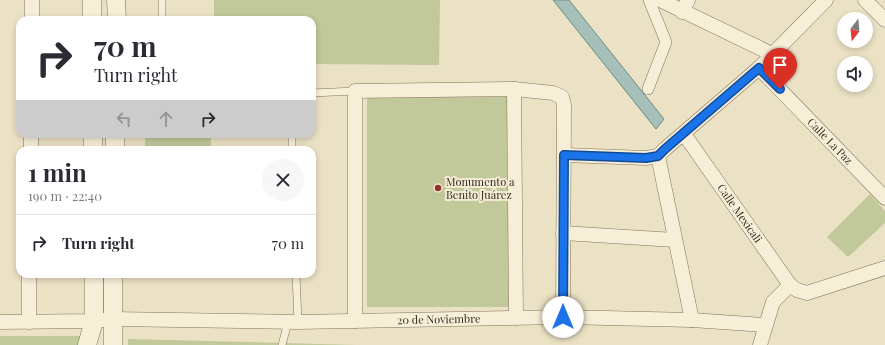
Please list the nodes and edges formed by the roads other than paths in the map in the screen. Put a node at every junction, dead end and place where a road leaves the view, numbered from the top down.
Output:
1 (32, 0) edge
2 (92, 0) edge
3 (116, 0) edge
4 (162, 0) edge
5 (649, 0) edge
6 (660, 0) edge
7 (826, 0) edge
8 (865, 0) edge
9 (685, 6) edge
10 (32, 16) edge
11 (92, 16) edge
12 (117, 16) edge
13 (162, 16) edge
14 (885, 20) edge
15 (772, 54) junction
16 (759, 68) junction
17 (514, 89) junction
18 (648, 89) dead end
19 (355, 91) junction
20 (316, 92) edge
21 (670, 145) junction
22 (564, 155) junction
23 (885, 198) edge
24 (563, 233) junction
25 (675, 240) junction
26 (885, 268) edge
27 (29, 278) edge
28 (94, 278) edge
29 (113, 278) edge
30 (296, 278) edge
31 (791, 288) junction
32 (563, 317) junction
33 (516, 318) junction
34 (113, 319) junction
35 (692, 320) junction
36 (355, 321) junction
37 (0, 322) edge
38 (29, 322) junction
39 (94, 322) junction
40 (293, 322) junction
41 (765, 325) junction
42 (88, 345) edge
43 (101, 345) edge
44 (113, 345) edge
45 (282, 345) edge
46 (760, 345) edge

1 - 10 street
2 - 11 street
3 - 12 street
4 - 13 lane
5 - 18 street
6 - 9 street
7 - 15 street
8 - 14 street
9 - 15 street
15 - 16 street
16 - 21 street
16 - 23 street, Calle La Paz
17 - 19 street
17 - 22 street
17 - 33 street
19 - 20 lane
19 - 36 street
21 - 22 street
21 - 25 street
21 - 31 street, Calle Mexicali
22 - 24 street
24 - 25 street
24 - 32 street
25 - 35 street
26 - 31 street
27 - 38 street
28 - 39 street
29 - 34 street
30 - 40 lane
31 - 41 street
32 - 33 street, 20 de Noviembre
32 - 35 street, 20 de Noviembre
33 - 36 street, 20 de Noviembre
34 - 39 street, 20 de Noviembre
34 - 40 street, 20 de Noviembre
34 - 44 street
35 - 41 street, 20 de Noviembre
36 - 40 street, 20 de Noviembre
37 - 38 street, 20 de Noviembre
38 - 39 street, 20 de Noviembre
39 - 42 street
39 - 43 street
40 - 45 lane
41 - 46 street

